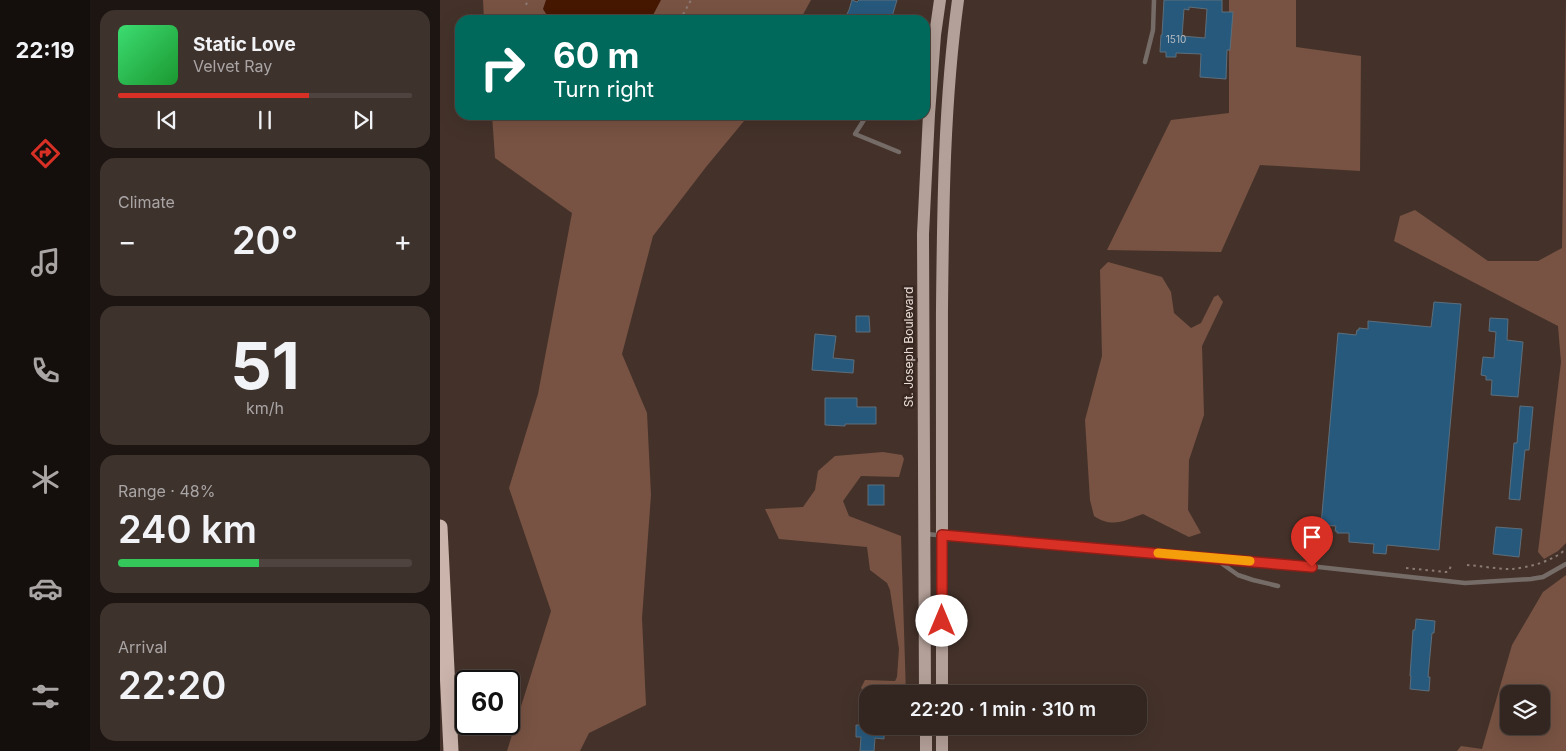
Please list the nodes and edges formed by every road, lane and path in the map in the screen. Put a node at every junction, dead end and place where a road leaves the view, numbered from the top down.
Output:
1 (528, 0) edge
2 (691, 0) edge
3 (940, 0) edge
4 (958, 0) edge
5 (1154, 0) edge
6 (526, 5) dead end
7 (683, 15) edge
8 (930, 35) edge
9 (1145, 62) dead end
10 (948, 113) junction
11 (930, 114) edge
12 (864, 120) edge
13 (924, 120) edge
14 (899, 152) dead end
15 (942, 370) junction
16 (923, 372) junction
17 (440, 527) edge
18 (924, 534) junction
19 (942, 535) junction
20 (1566, 550) edge
21 (1214, 558) junction
22 (1452, 563) dead end
23 (1566, 564) edge
24 (1467, 565) dead end
25 (1400, 568) dead end
26 (1278, 586) dead end
27 (925, 685) edge
28 (942, 685) edge
29 (926, 735) edge
30 (942, 735) edge
31 (451, 751) edge
32 (926, 751) edge
33 (942, 751) edge

1 - 6 path
2 - 7 path
3 - 8 main road, St. Joseph Boulevard
4 - 10 main road
5 - 9 lane
10 - 11 main road
10 - 15 main road
12 - 14 lane
13 - 16 main road, St. Joseph Boulevard
15 - 16 main road
15 - 19 main road
16 - 18 main road, St. Joseph Boulevard
17 - 31 highway
18 - 19 lane
18 - 27 main road, St. Joseph Boulevard
19 - 21 lane
19 - 28 main road
20 - 24 path
21 - 23 lane
21 - 26 lane
22 - 25 path
29 - 32 main road
30 - 33 main road

